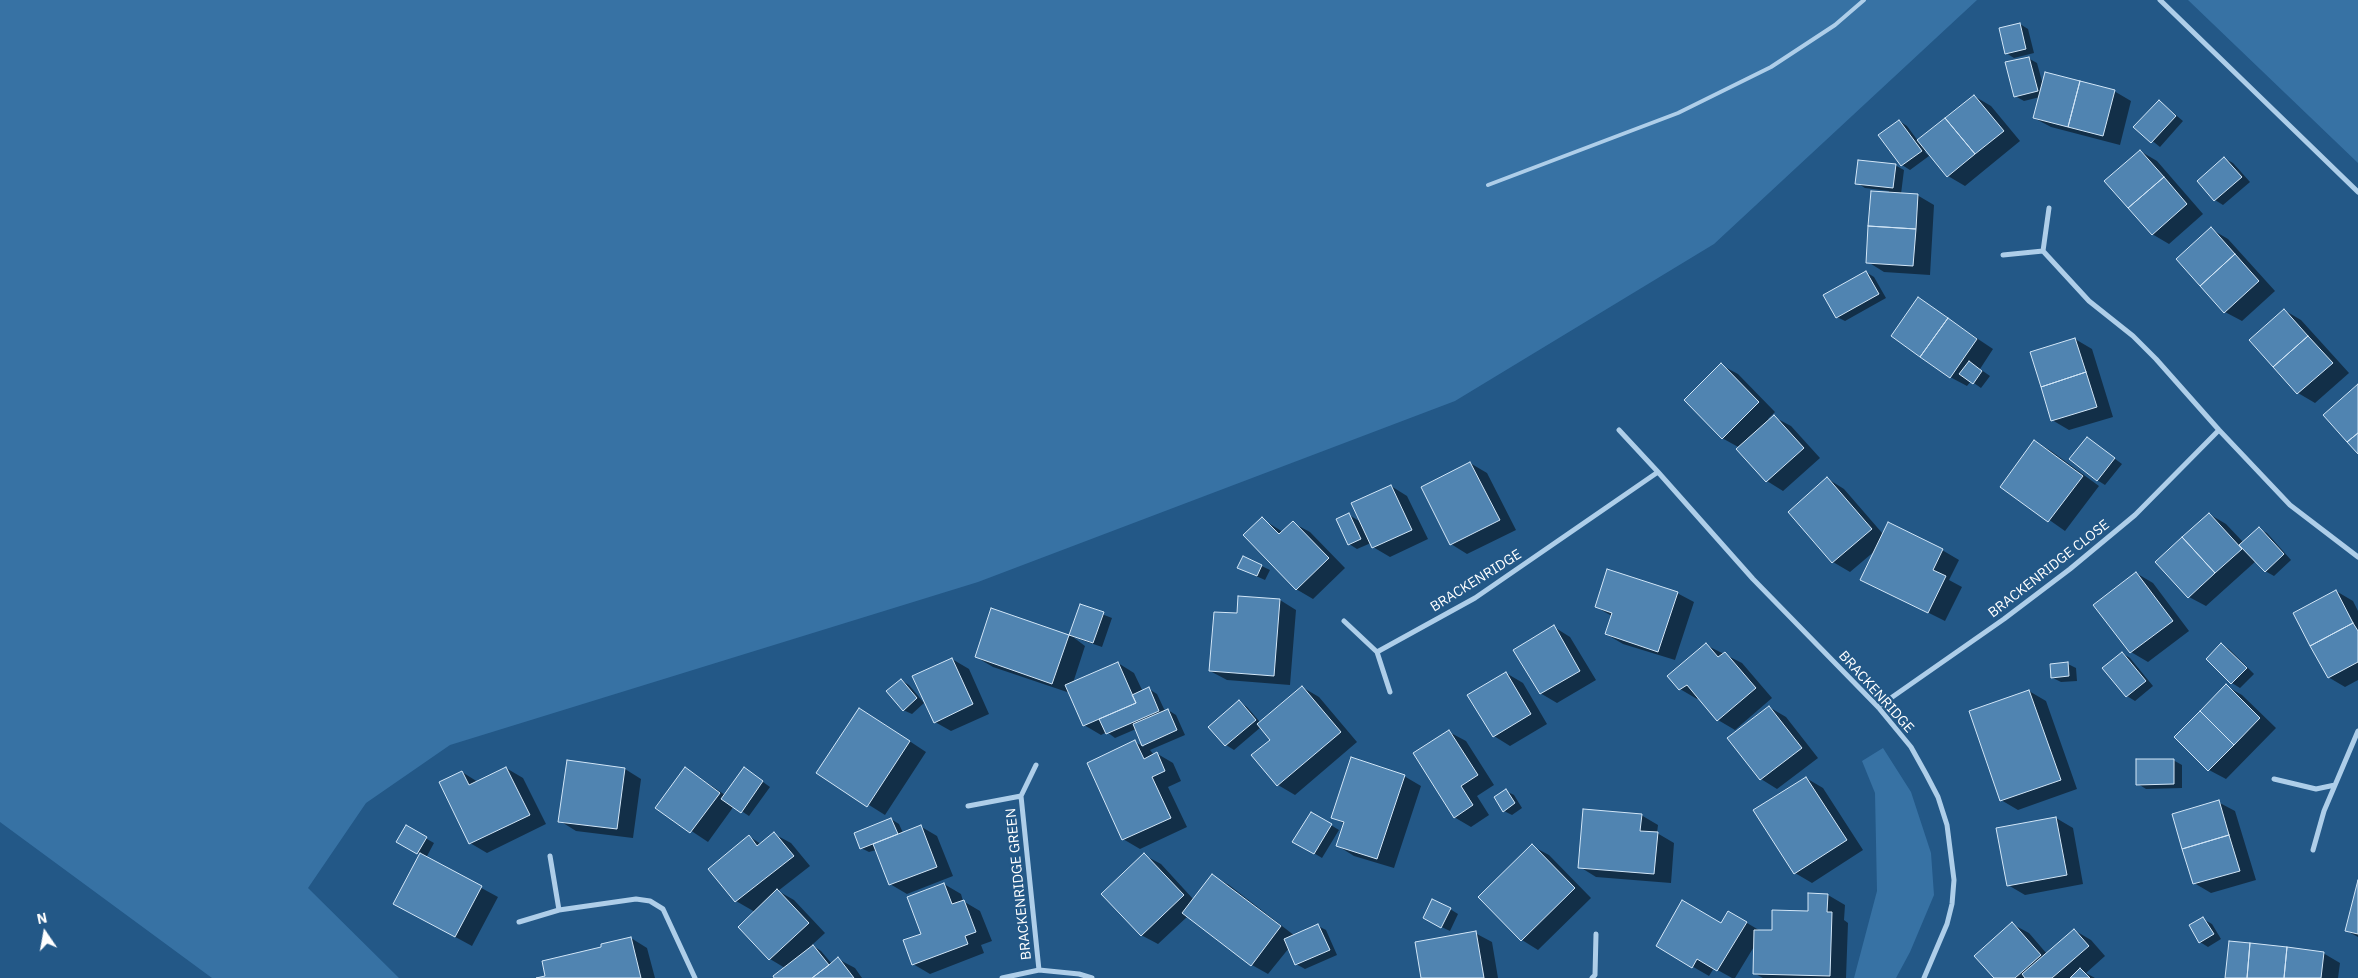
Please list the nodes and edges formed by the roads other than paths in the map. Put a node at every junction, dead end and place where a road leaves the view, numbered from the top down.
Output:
1 (1864, 0) edge
2 (2160, 0) edge
3 (1488, 185) dead end
4 (2358, 192) edge
5 (2049, 208) dead end
6 (2043, 251) junction
7 (2003, 255) dead end
8 (1619, 430) dead end
9 (2219, 430) junction
10 (1658, 472) junction
11 (2358, 557) edge
12 (1344, 621) dead end
13 (1377, 652) junction
14 (1390, 692) dead end
15 (1878, 707) junction
16 (2358, 731) edge
17 (1036, 765) dead end
18 (2274, 779) dead end
19 (2335, 785) junction
20 (1021, 796) junction
21 (968, 806) dead end
22 (2312, 850) dead end
23 (550, 856) dead end
24 (559, 910) junction
25 (519, 922) dead end
26 (1596, 934) dead end
27 (1039, 970) junction
28 (1594, 976) edge
29 (695, 978) edge
30 (1002, 978) edge
31 (1092, 978) edge
32 (1602, 978) edge
33 (1924, 978) edge

1 - 3 lane
2 - 4 street
5 - 6 street
6 - 7 street
6 - 9 street
8 - 10 street, BRACKENRIDGE
9 - 11 street
9 - 15 street, BRACKENRIDGE CLOSE
10 - 13 street, BRACKENRIDGE
10 - 15 street, BRACKENRIDGE
12 - 13 street
13 - 14 street
15 - 33 street, BRACKENRIDGE
16 - 19 street
17 - 20 street, BRACKENRIDGE GREEN
18 - 19 street
19 - 22 street
20 - 21 street, BRACKENRIDGE GREEN
20 - 27 street, BRACKENRIDGE GREEN
23 - 24 street
24 - 25 street
24 - 29 street
26 - 28 street
27 - 30 street, BRACKENRIDGE GREEN
27 - 31 street, BRACKENRIDGE GREEN
28 - 32 street

